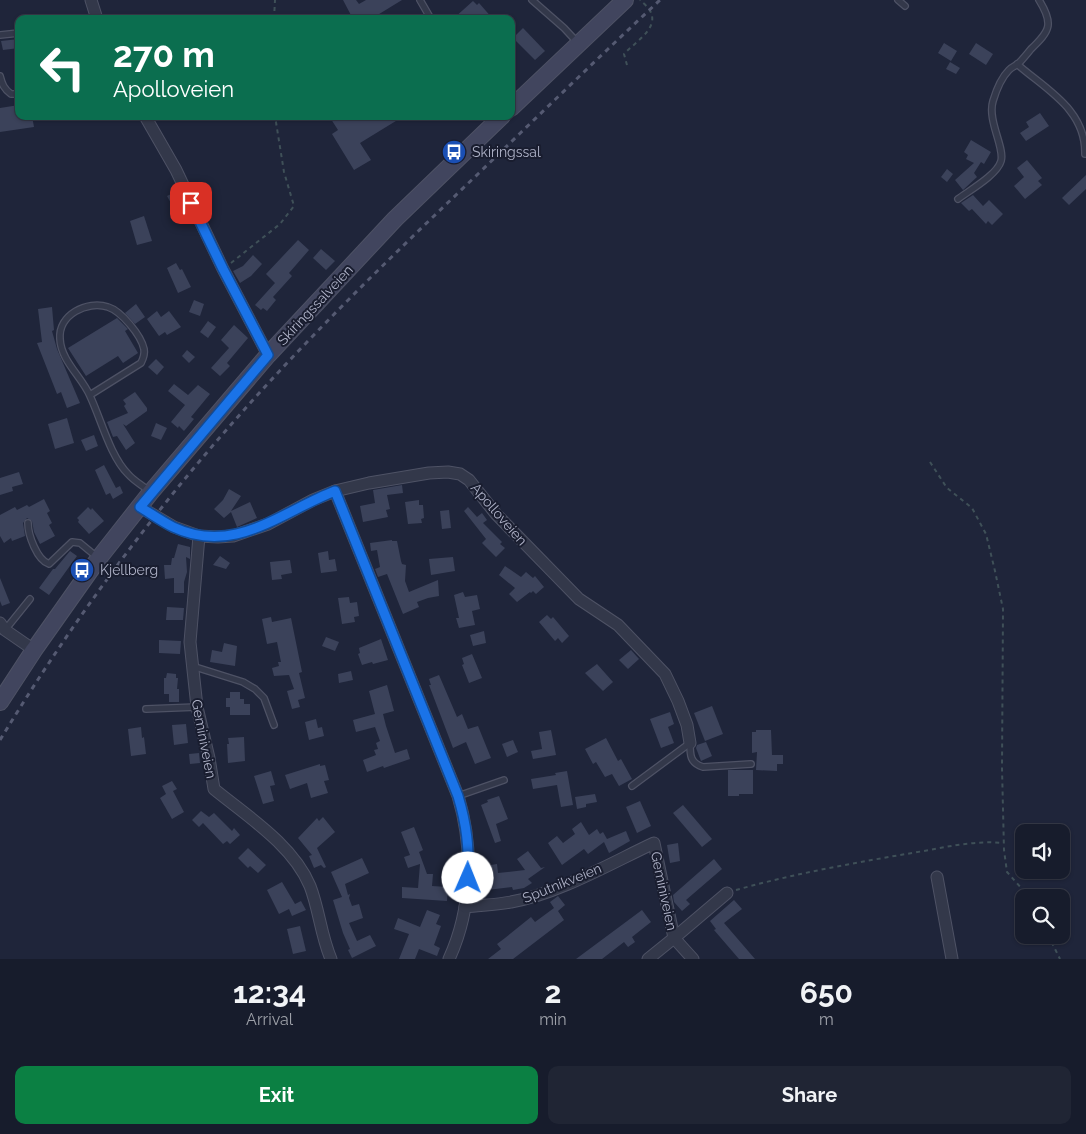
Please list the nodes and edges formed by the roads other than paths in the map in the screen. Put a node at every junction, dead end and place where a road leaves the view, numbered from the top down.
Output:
1 (91, 0) edge
2 (420, 0) edge
3 (532, 0) edge
4 (898, 0) edge
5 (1039, 0) edge
6 (619, 2) edge
7 (905, 6) dead end
8 (95, 15) edge
9 (429, 15) edge
10 (15, 33) edge
11 (0, 34) edge
12 (578, 44) junction
13 (1017, 64) junction
14 (0, 76) edge
15 (15, 94) edge
16 (515, 104) edge
17 (147, 120) edge
18 (495, 120) edge
19 (1085, 154) edge
20 (958, 199) dead end
21 (268, 355) junction
22 (90, 394) junction
23 (335, 491) junction
24 (151, 492) junction
25 (140, 507) junction
26 (28, 523) dead end
27 (200, 536) junction
28 (99, 558) junction
29 (30, 599) dead end
30 (2, 627) edge
31 (34, 650) junction
32 (192, 666) junction
33 (0, 702) edge
34 (197, 707) junction
35 (146, 709) dead end
36 (274, 725) dead end
37 (690, 743) junction
38 (751, 764) dead end
39 (504, 780) dead end
40 (632, 786) dead end
41 (458, 796) junction
42 (654, 843) joint
43 (937, 877) dead end
44 (727, 893) road end
45 (465, 907) junction
46 (674, 938) junction
47 (331, 959) edge
48 (449, 959) edge
49 (648, 959) edge
50 (693, 959) edge
51 (952, 959) edge

1 - 8 street
2 - 9 lane
3 - 12 lane
4 - 7 lane
5 - 13 lane
6 - 12 main road
10 - 11 lane
12 - 16 main road
13 - 19 lane
13 - 20 lane
14 - 15 lane
17 - 21 street
18 - 21 main road, Skiringssalveien
21 - 24 main road, Skiringssalveien
22 - 22 lane
22 - 24 lane
23 - 27 street, Apolloveien
23 - 37 street, Apolloveien
23 - 41 street
24 - 25 main road, Skiringssalveien
25 - 27 street, Apolloveien
25 - 28 main road, Skiringssalveien
26 - 28 lane
27 - 32 street, Geminiveien
28 - 31 main road, Skiringssalveien
29 - 30 lane
30 - 31 street
31 - 33 main road, Skiringssalveien
32 - 34 street, Geminiveien
32 - 36 lane
34 - 35 lane
34 - 47 street, Geminiveien
37 - 38 lane
37 - 40 lane
39 - 41 lane
41 - 45 street
42 - 45 street, Sputnikveien
42 - 46 street, Geminiveien
43 - 51 street
44 - 46 street, Geminiveien
45 - 48 street
46 - 49 street, Geminiveien
46 - 50 street, Geminiveien

